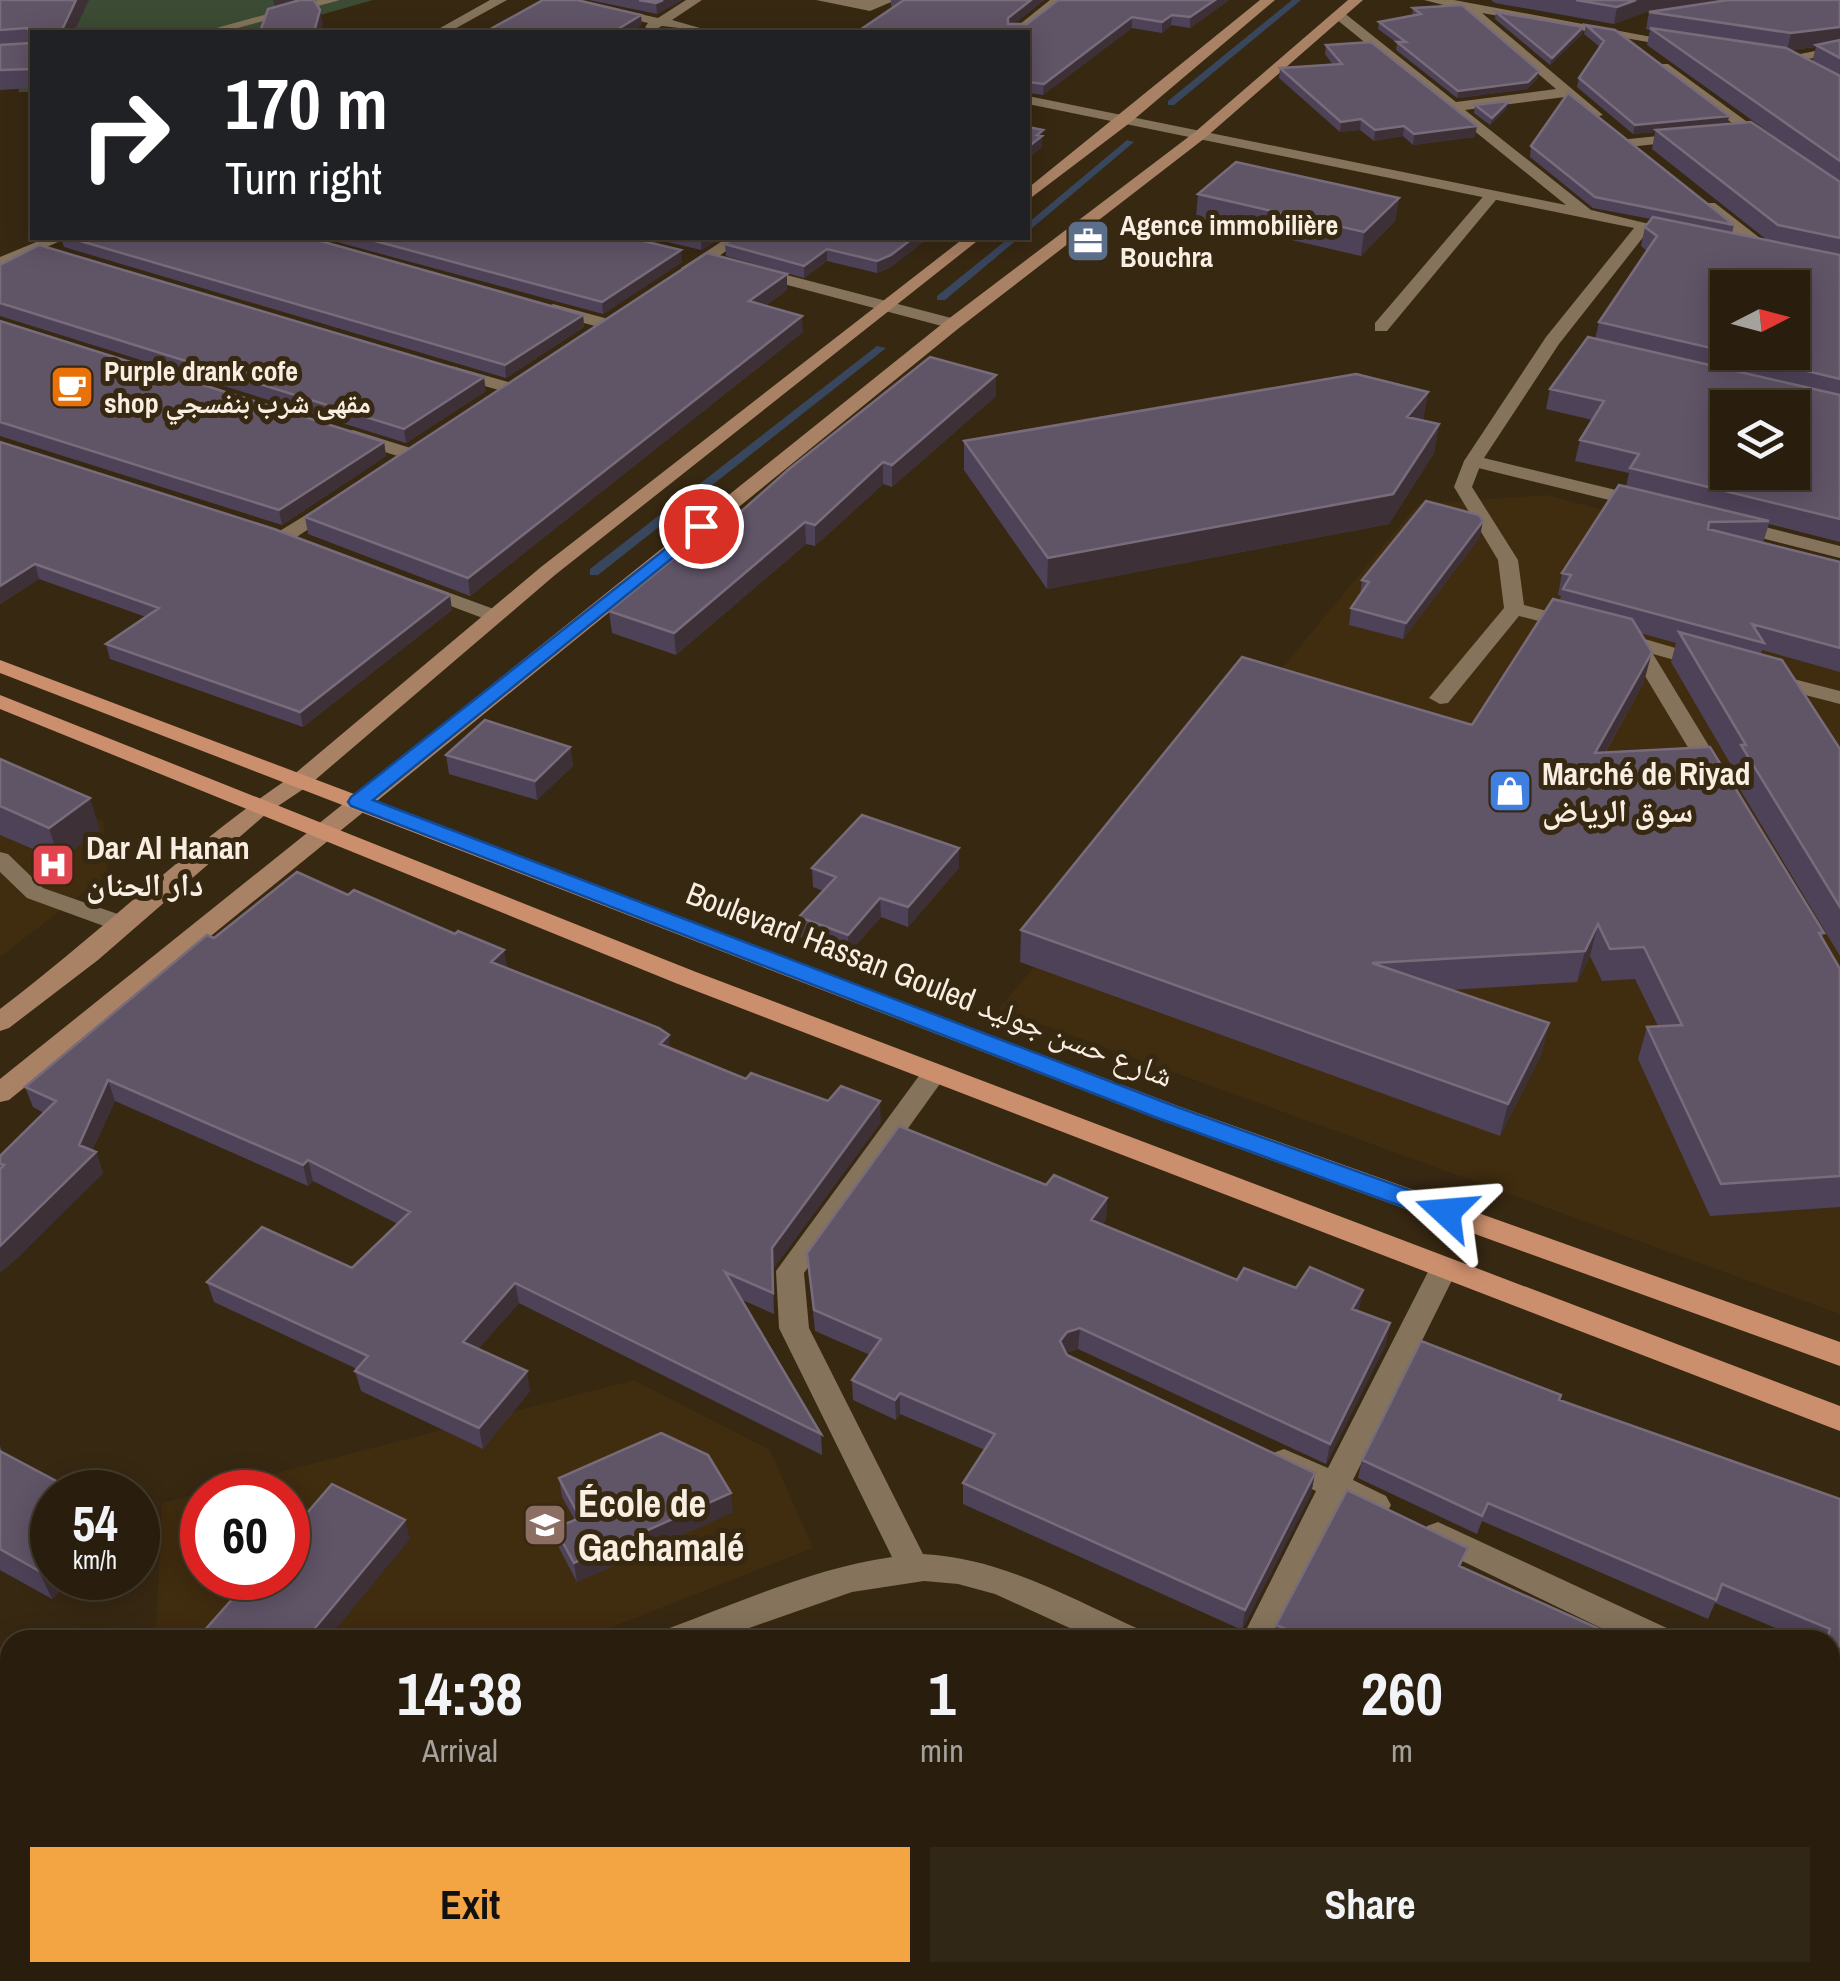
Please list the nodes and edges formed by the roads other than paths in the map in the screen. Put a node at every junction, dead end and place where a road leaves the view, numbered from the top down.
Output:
1 (333, 0) edge
2 (500, 0) edge
3 (557, 0) edge
4 (695, 0) edge
5 (823, 0) edge
6 (889, 0) edge
7 (1058, 0) edge
8 (1268, 0) edge
9 (1356, 0) edge
10 (1431, 0) edge
11 (1463, 3) edge
12 (1338, 15) junction
13 (1646, 20) dead end
14 (660, 22) junction
15 (217, 30) edge
16 (444, 30) edge
17 (646, 30) edge
18 (698, 30) edge
19 (1019, 30) edge
20 (1614, 32) junction
21 (1695, 46) edge
22 (1840, 50) edge
23 (1814, 73) edge
24 (1567, 92) junction
25 (1030, 100) edge
26 (1452, 106) junction
27 (1126, 119) junction
28 (1752, 131) junction
29 (1617, 133) junction
30 (1734, 133) edge
31 (1200, 135) junction
32 (1699, 136) edge
33 (1781, 152) edge
34 (1644, 156) edge
35 (1691, 192) edge
36 (1030, 193) edge
37 (1492, 195) junction
38 (1587, 214) junction
39 (1644, 226) junction
40 (1697, 237) edge
41 (733, 240) edge
42 (970, 240) edge
43 (1733, 244) edge
44 (59, 246) edge
45 (1768, 252) junction
46 (1786, 256) edge
47 (0, 263) edge
48 (742, 268) edge
49 (672, 281) edge
50 (532, 304) edge
51 (887, 306) junction
52 (606, 324) edge
53 (953, 324) junction
54 (1381, 327) dead end
55 (434, 366) edge
56 (493, 399) edge
57 (336, 430) edge
58 (427, 443) edge
59 (1473, 460) junction
60 (348, 495) edge
61 (1669, 509) edge
62 (1707, 518) edge
63 (284, 536) edge
64 (1840, 552) edge
65 (405, 583) edge
66 (1514, 608) junction
67 (494, 616) junction
68 (1636, 644) junction
69 (0, 666) edge
70 (1782, 683) junction
71 (1440, 698) dead end
72 (1840, 698) edge
73 (0, 702) edge
74 (1802, 713) edge
75 (300, 781) junction
76 (1728, 796) edge
77 (358, 802) junction
78 (258, 809) junction
79 (318, 835) junction
80 (0, 859) edge
81 (646, 913) junction
82 (124, 926) junction
83 (610, 947) junction
84 (0, 1022) edge
85 (933, 1074) junction
86 (0, 1093) edge
87 (1444, 1268) junction
88 (1840, 1354) edge
89 (1840, 1420) edge
90 (1250, 1446) edge
91 (1336, 1487) junction
92 (913, 1566) junction
93 (704, 1630) edge
94 (1106, 1630) edge
95 (1262, 1630) edge
96 (1638, 1630) edge

1 - 15 street
2 - 16 street
3 - 14 street
4 - 14 street
5 - 6 street
7 - 19 street
8 - 27 main road
9 - 12 main road
10 - 11 street
11 - 20 street
11 - 24 street
12 - 26 street
12 - 31 main road
13 - 20 street
14 - 17 street
14 - 18 street
20 - 21 street
20 - 28 street
22 - 23 street
24 - 26 street
24 - 29 street
25 - 27 street
26 - 38 street
27 - 31 street
27 - 36 main road
28 - 30 street
28 - 33 street
29 - 32 street
29 - 34 street
31 - 37 street
31 - 53 main road
35 - 45 street
37 - 38 street
37 - 54 street
38 - 39 street
39 - 40 street
39 - 59 street
41 - 49 street
42 - 51 main road
43 - 45 street
44 - 47 street
45 - 46 street
48 - 51 street
50 - 52 street
51 - 53 street
51 - 67 main road
53 - 77 main road
55 - 56 street
57 - 58 street
59 - 61 street
59 - 66 street
60 - 63 street
62 - 64 street
65 - 67 street
66 - 68 street
66 - 71 street
67 - 75 main road
68 - 70 street
68 - 76 street
69 - 75 main road, Boulevard Hassan Gouled شارع حسن جوليد
70 - 72 street
70 - 74 street
73 - 78 main road
75 - 77 main road, Boulevard Hassan Gouled شارع حسن جوليد
75 - 78 main road
77 - 79 main road
77 - 81 main road, Boulevard Hassan Gouled شارع حسن جوليد
78 - 79 main road
78 - 82 main road
79 - 83 main road
79 - 86 main road
80 - 82 street
81 - 83 main road
81 - 88 main road, Boulevard Hassan Gouled شارع حسن جوليد
82 - 84 main road
83 - 85 main road
85 - 87 main road
85 - 92 street
87 - 89 main road
87 - 91 street
90 - 91 street
91 - 95 street
91 - 96 street
92 - 93 street
92 - 94 street

